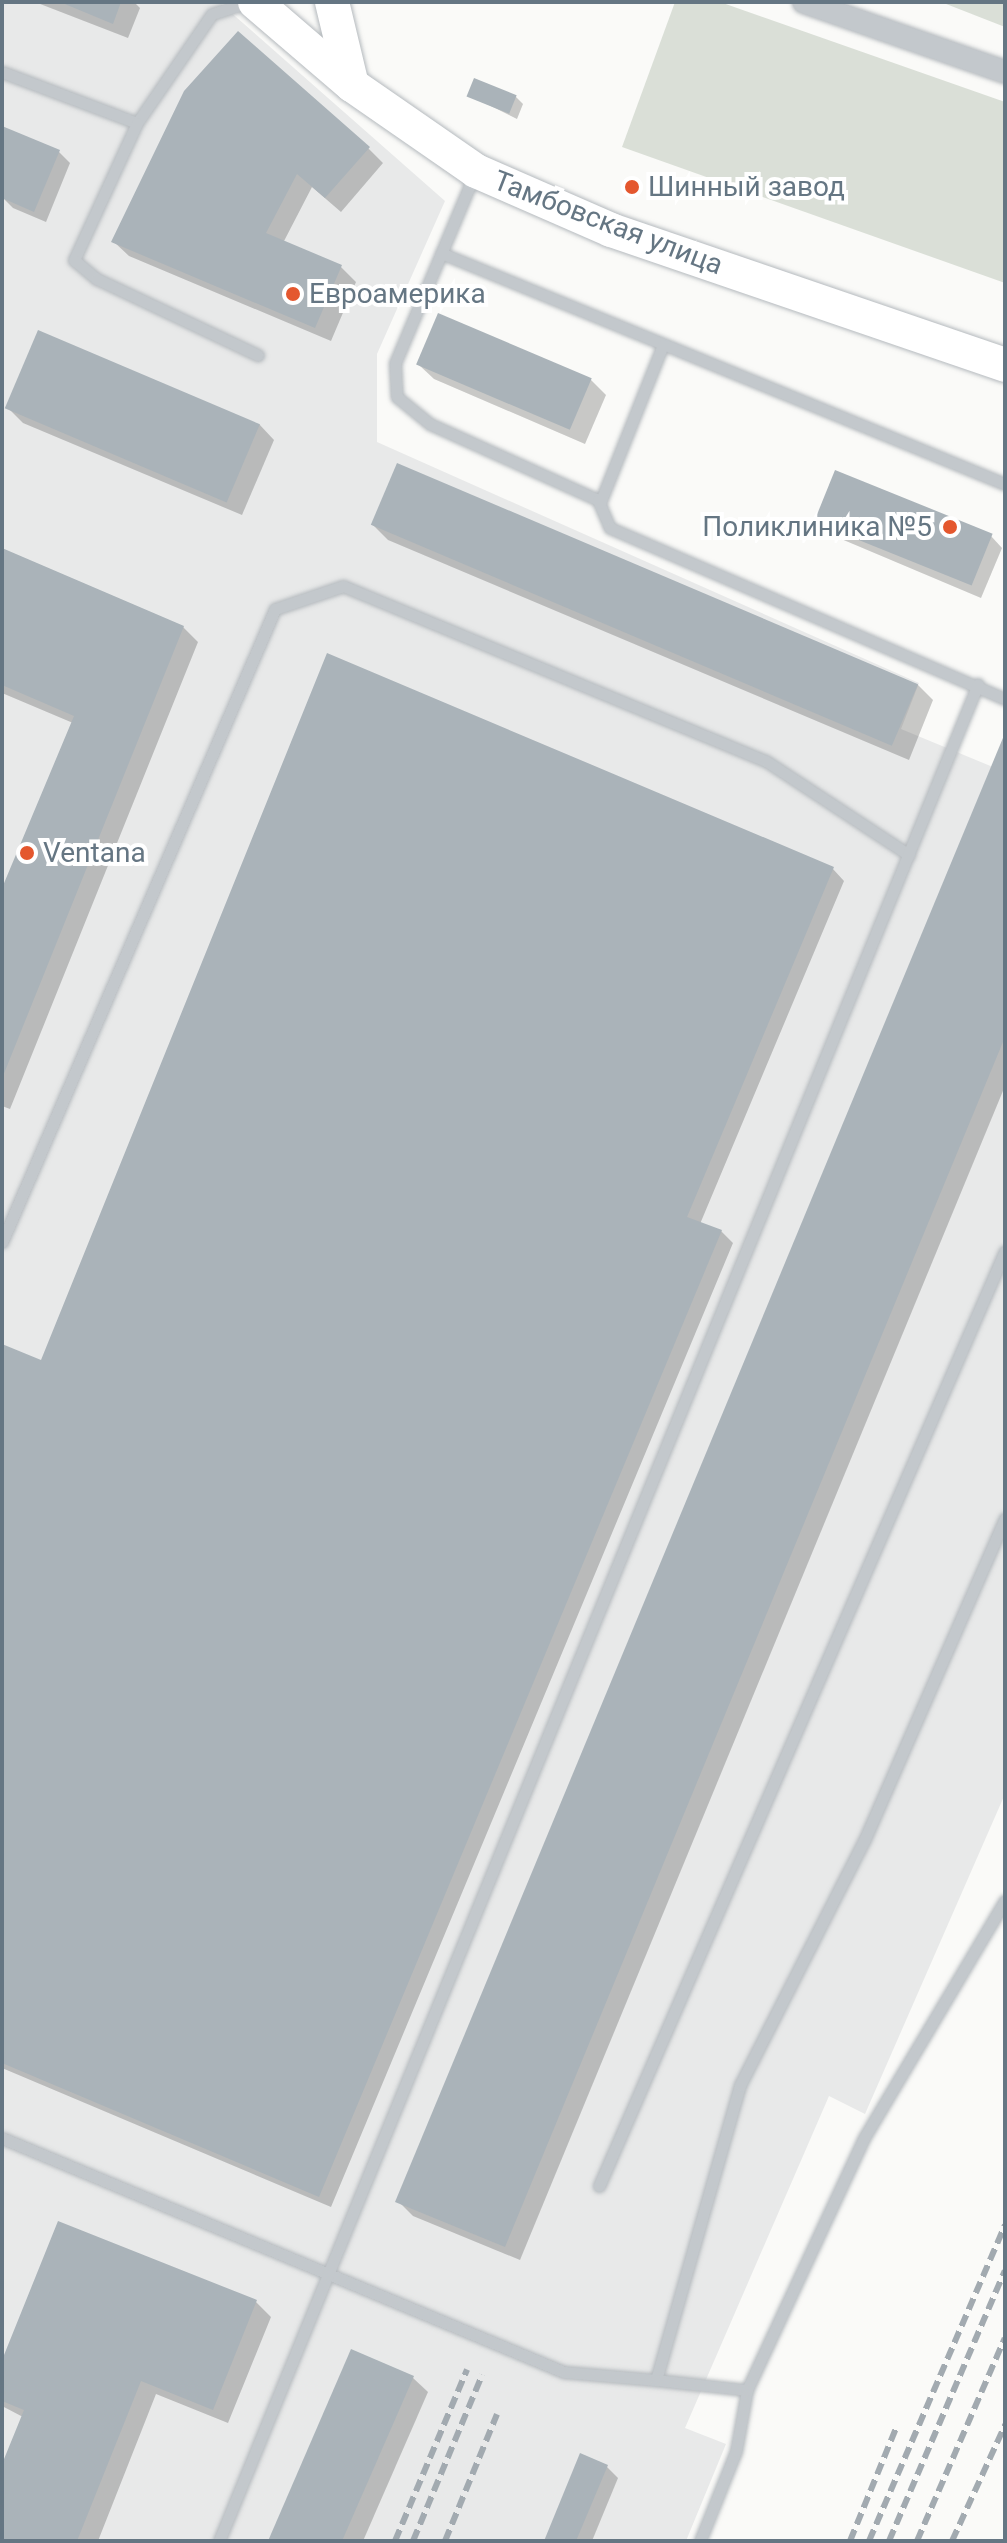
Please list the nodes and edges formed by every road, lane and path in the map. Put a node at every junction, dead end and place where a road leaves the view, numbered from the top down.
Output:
1 (249, 2) edge
2 (255, 2) edge
3 (332, 2) edge
4 (804, 2) edge
5 (2, 72) edge
6 (1005, 72) edge
7 (352, 85) junction
8 (137, 123) junction
9 (476, 171) junction
10 (441, 253) junction
11 (663, 345) junction
12 (258, 355) dead end
13 (1005, 365) edge
14 (1005, 484) edge
15 (598, 500) junction
16 (978, 684) junction
17 (1004, 697) edge
18 (909, 855) junction
19 (2, 1242) edge
20 (1005, 1251) edge
21 (1005, 1518) edge
22 (1005, 1901) edge
23 (2, 2138) edge
24 (599, 2186) dead end
25 (329, 2274) junction
26 (656, 2380) junction
27 (747, 2390) junction
28 (219, 2541) edge
29 (700, 2541) edge

1 - 8 lane
2 - 7 main road, Тамбовская улица
3 - 7 main road
4 - 6 street
5 - 8 lane
7 - 9 main road, Тамбовская улица
8 - 12 lane
9 - 10 lane
9 - 13 main road, Тамбовская улица
10 - 11 lane
10 - 15 lane
11 - 14 lane
11 - 15 lane
15 - 16 lane
16 - 17 lane
16 - 18 lane
18 - 19 lane
18 - 25 lane
20 - 24 lane
21 - 26 lane
22 - 27 lane
23 - 25 lane
25 - 26 lane
25 - 28 lane
26 - 27 lane
27 - 29 lane

